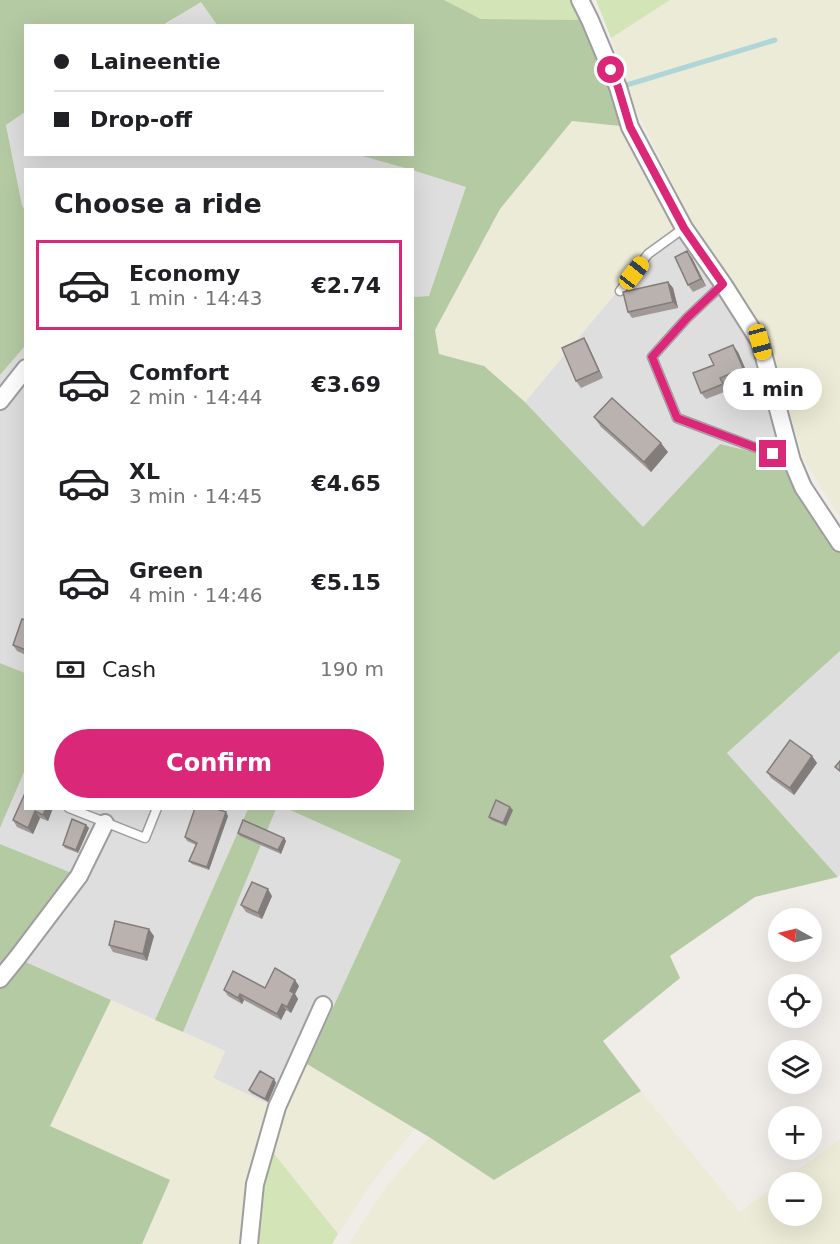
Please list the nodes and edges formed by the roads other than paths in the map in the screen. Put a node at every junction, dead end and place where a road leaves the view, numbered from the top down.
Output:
1 (580, 0) edge
2 (684, 228) junction
3 (723, 284) junction
4 (620, 291) dead end
5 (24, 371) edge
6 (0, 401) edge
7 (792, 461) junction
8 (840, 543) edge
9 (74, 810) edge
10 (156, 810) edge
11 (105, 823) junction
12 (0, 979) edge
13 (323, 1005) dead end
14 (249, 1244) edge

1 - 2 street
2 - 3 street
2 - 4 lane
3 - 7 street
3 - 7 lane
5 - 6 street
7 - 8 street
9 - 11 lane
10 - 11 lane
11 - 12 street
13 - 14 street

